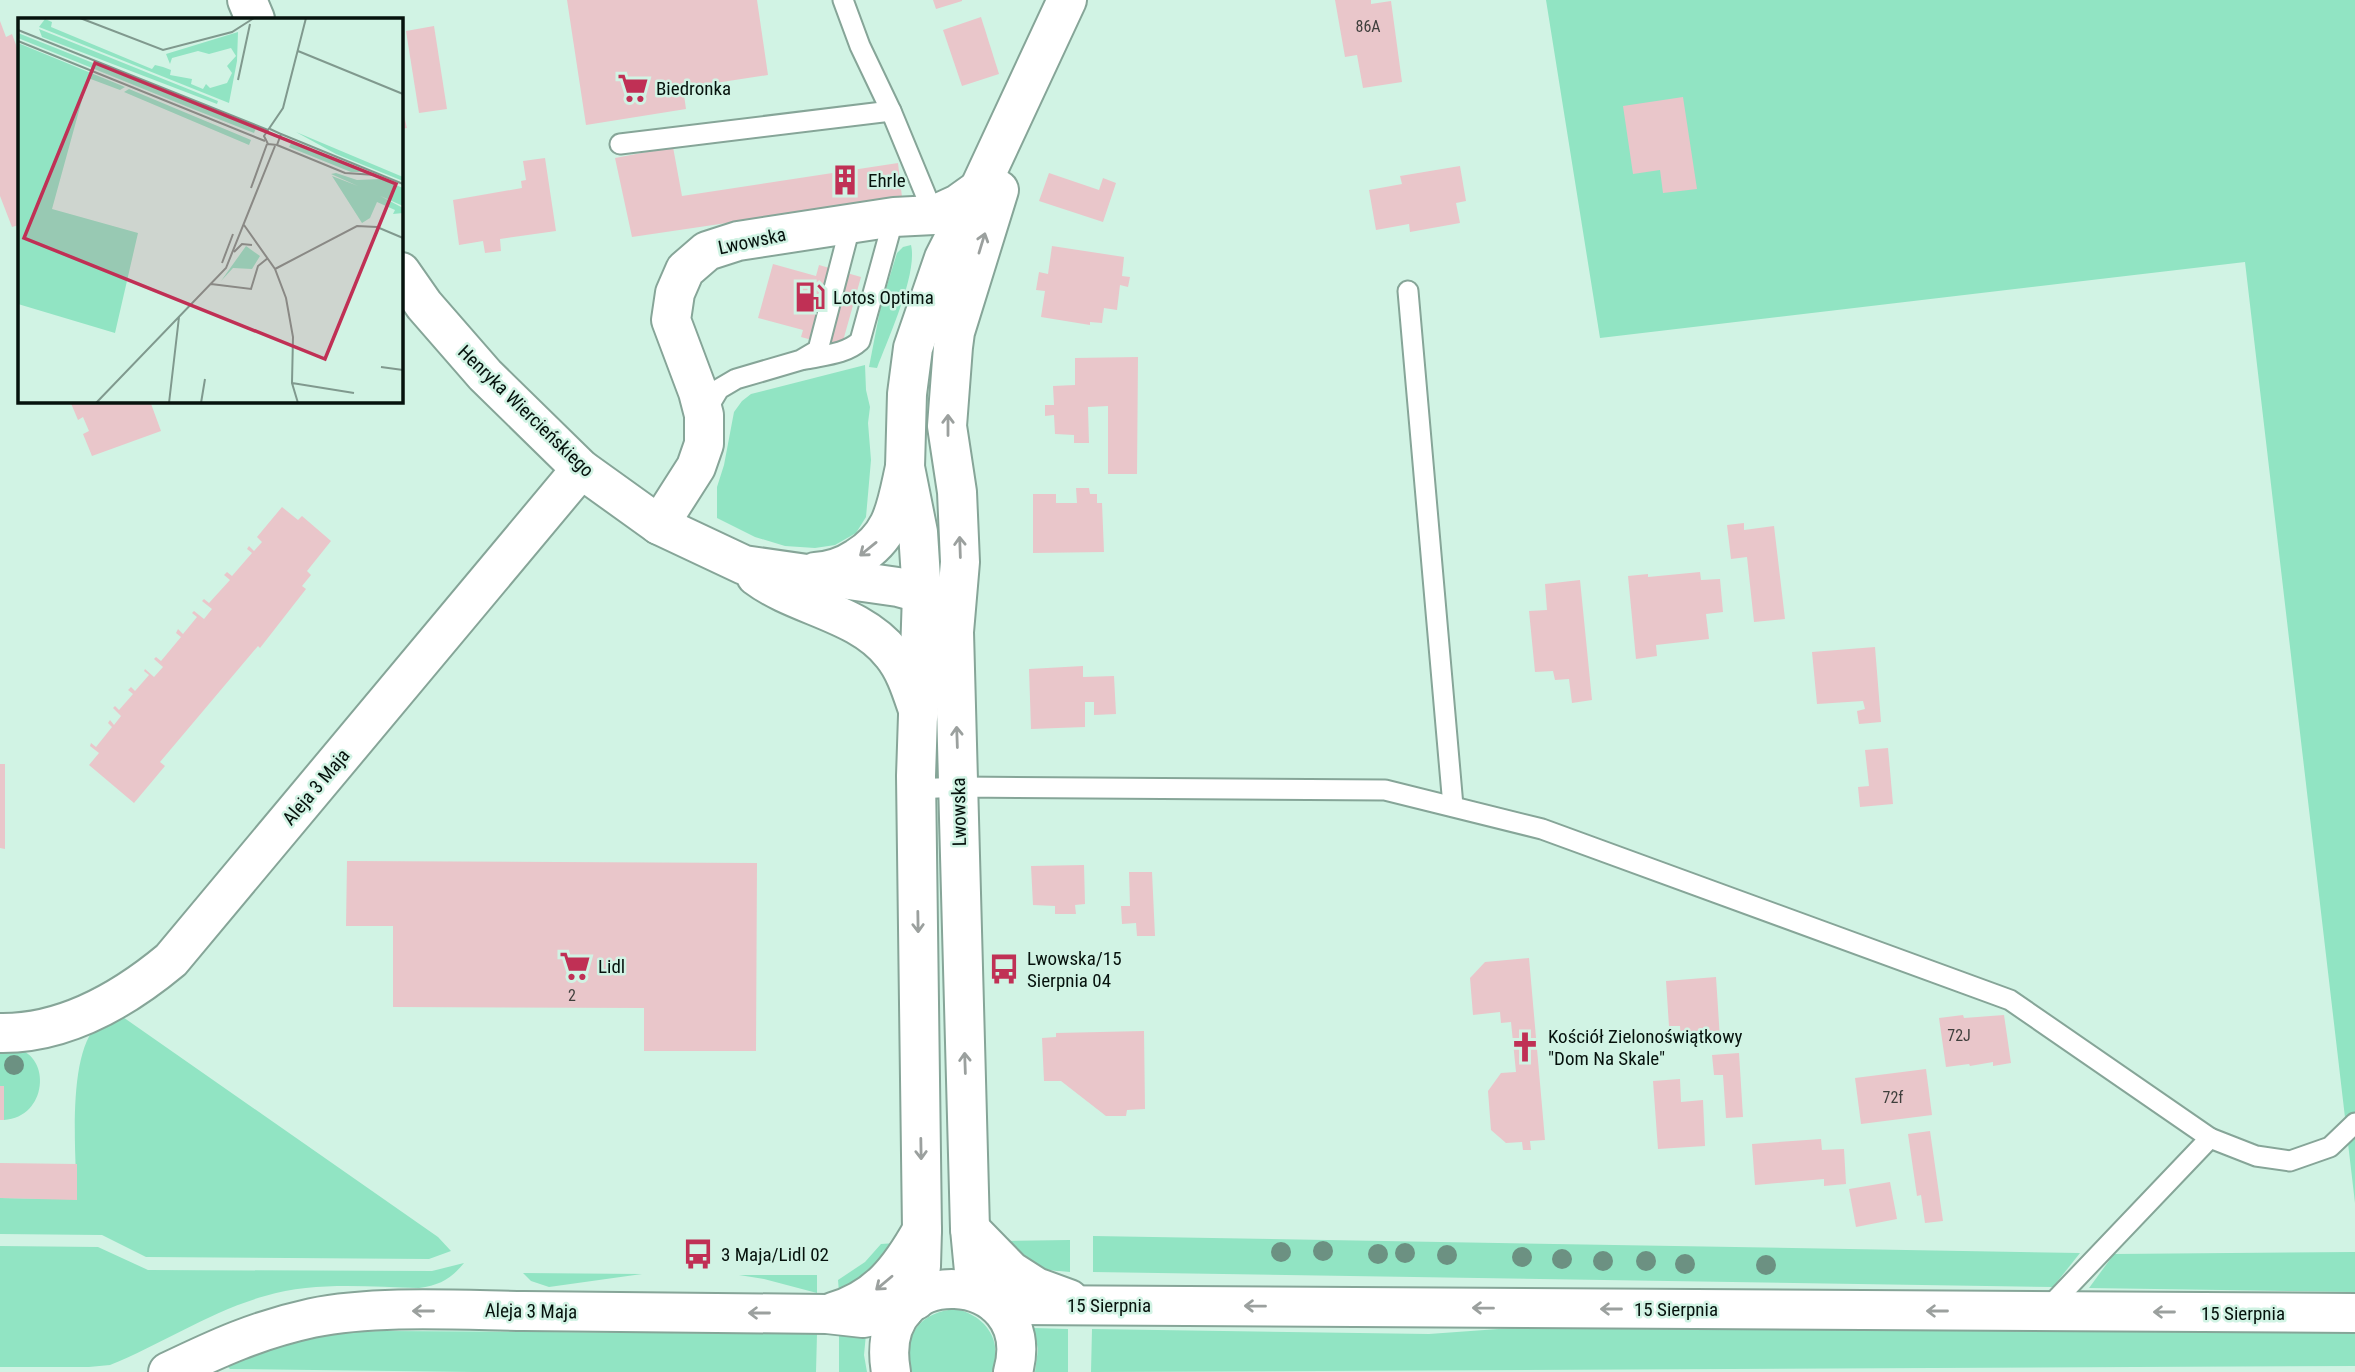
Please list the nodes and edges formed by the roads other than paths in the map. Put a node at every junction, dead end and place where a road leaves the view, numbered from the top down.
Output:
1 (247, 0) edge
2 (843, 0) edge
3 (1067, 0) edge
4 (255, 18) edge
5 (1038, 63) junction
6 (891, 111) junction
7 (620, 144) dead end
8 (894, 218) junction
9 (851, 223) junction
10 (942, 231) junction
11 (402, 273) edge
12 (1408, 291) dead end
13 (955, 332) junction
14 (801, 360) junction
15 (704, 415) junction
16 (905, 467) junction
17 (582, 469) junction
18 (659, 525) junction
19 (744, 565) junction
20 (799, 573) junction
21 (938, 615) junction
22 (842, 618) junction
23 (919, 713) junction
24 (959, 788) junction
25 (916, 789) junction
26 (1454, 806) junction
27 (0, 1033) edge
28 (2355, 1122) edge
29 (2210, 1138) junction
30 (970, 1229) junction
31 (922, 1230) junction
32 (987, 1299) junction
33 (1081, 1304) junction
34 (910, 1305) junction
35 (2045, 1311) junction
36 (2355, 1313) edge
37 (827, 1314) junction
38 (168, 1372) edge
39 (891, 1372) edge
40 (1013, 1372) edge

1 - 4 street
2 - 6 lane
3 - 5 street, Lwowska
5 - 10 street, Lwowska
13 -> 5 street, Lwowska
6 - 7 lane
6 - 10 lane
8 - 9 street, Lwowska
8 - 10 street, Lwowska
8 - 14 lane
9 - 14 lane
9 - 15 street, Lwowska
10 - 13 street, Lwowska
10 - 16 street, Lwowska
11 - 17 street, Henryka Wiercieńskiego
12 - 26 lane
21 -> 13 street, Lwowska
14 - 15 lane
15 - 18 street, Lwowska
16 -> 20 street, Lwowska
16 - 21 street, Lwowska
17 - 18 street, Henryka Wiercieńskiego
17 - 27 street, Aleja 3 Maja
18 - 19 street, Henryka Wiercieńskiego
19 - 20 street, Henryka Wiercieńskiego
19 - 22 street, Henryka Wiercieńskiego
20 - 21 street, Henryka Wiercieńskiego
21 - 22 street, Henryka Wiercieńskiego
21 - 23 street, Lwowska
24 -> 21 street, Lwowska
22 - 23 street, Henryka Wiercieńskiego
23 - 25 street, Lwowska
24 - 25 lane
24 - 26 lane
30 -> 24 street, Lwowska
25 -> 31 street, Lwowska
26 - 29 lane
28 - 29 lane
29 - 35 lane
30 - 32 street, Lwowska
30 - 33 street
31 - 34 street, Lwowska
31 -> 37 street
32 - 33 street, 15 Sierpnia
32 - 34 street, 15 Sierpnia
32 - 40 street
35 -> 33 street, 15 Sierpnia
34 - 37 street, Aleja 3 Maja
34 - 39 street, Lwowska
36 -> 35 street, 15 Sierpnia
37 -> 38 street, Aleja 3 Maja

